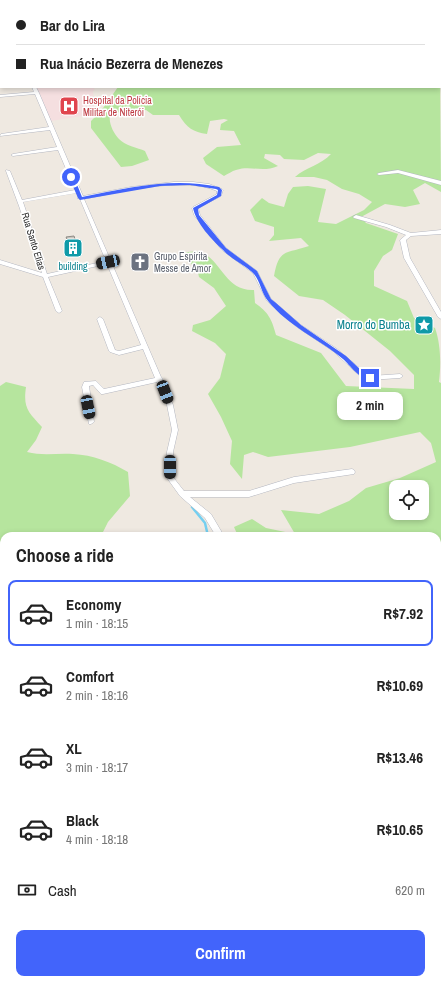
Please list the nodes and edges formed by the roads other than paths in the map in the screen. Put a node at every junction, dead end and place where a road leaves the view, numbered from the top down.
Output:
1 (34, 88) edge
2 (37, 93) junction
3 (0, 96) edge
4 (52, 128) junction
5 (0, 136) edge
6 (60, 148) junction
7 (13, 155) dead end
8 (8, 171) dead end
9 (379, 174) dead end
10 (441, 183) edge
11 (77, 191) junction
12 (80, 198) junction
13 (22, 200) junction
14 (356, 217) dead end
15 (441, 232) edge
16 (410, 235) junction
17 (0, 262) edge
18 (108, 262) junction
19 (44, 276) junction
20 (59, 311) dead end
21 (441, 317) edge
22 (100, 319) dead end
23 (145, 346) junction
24 (400, 376) dead end
25 (160, 379) junction
26 (91, 422) dead end
27 (352, 472) dead end
28 (182, 494) junction
29 (218, 532) edge

1 - 2 street
2 - 3 street
2 - 4 street
4 - 5 street
4 - 6 street
6 - 7 street
6 - 11 street
8 - 13 street, Rua Santo Elias
9 - 10 street
11 - 12 street
11 - 13 street
12 - 18 street
12 - 24 street
13 - 19 street, Rua Santo Elias
14 - 16 street
15 - 16 street
16 - 21 street
17 - 19 street
18 - 19 street
18 - 23 street
19 - 20 street, Rua Santo Elias
22 - 23 street
23 - 25 street
25 - 26 street
25 - 28 street
27 - 28 street
28 - 29 street

